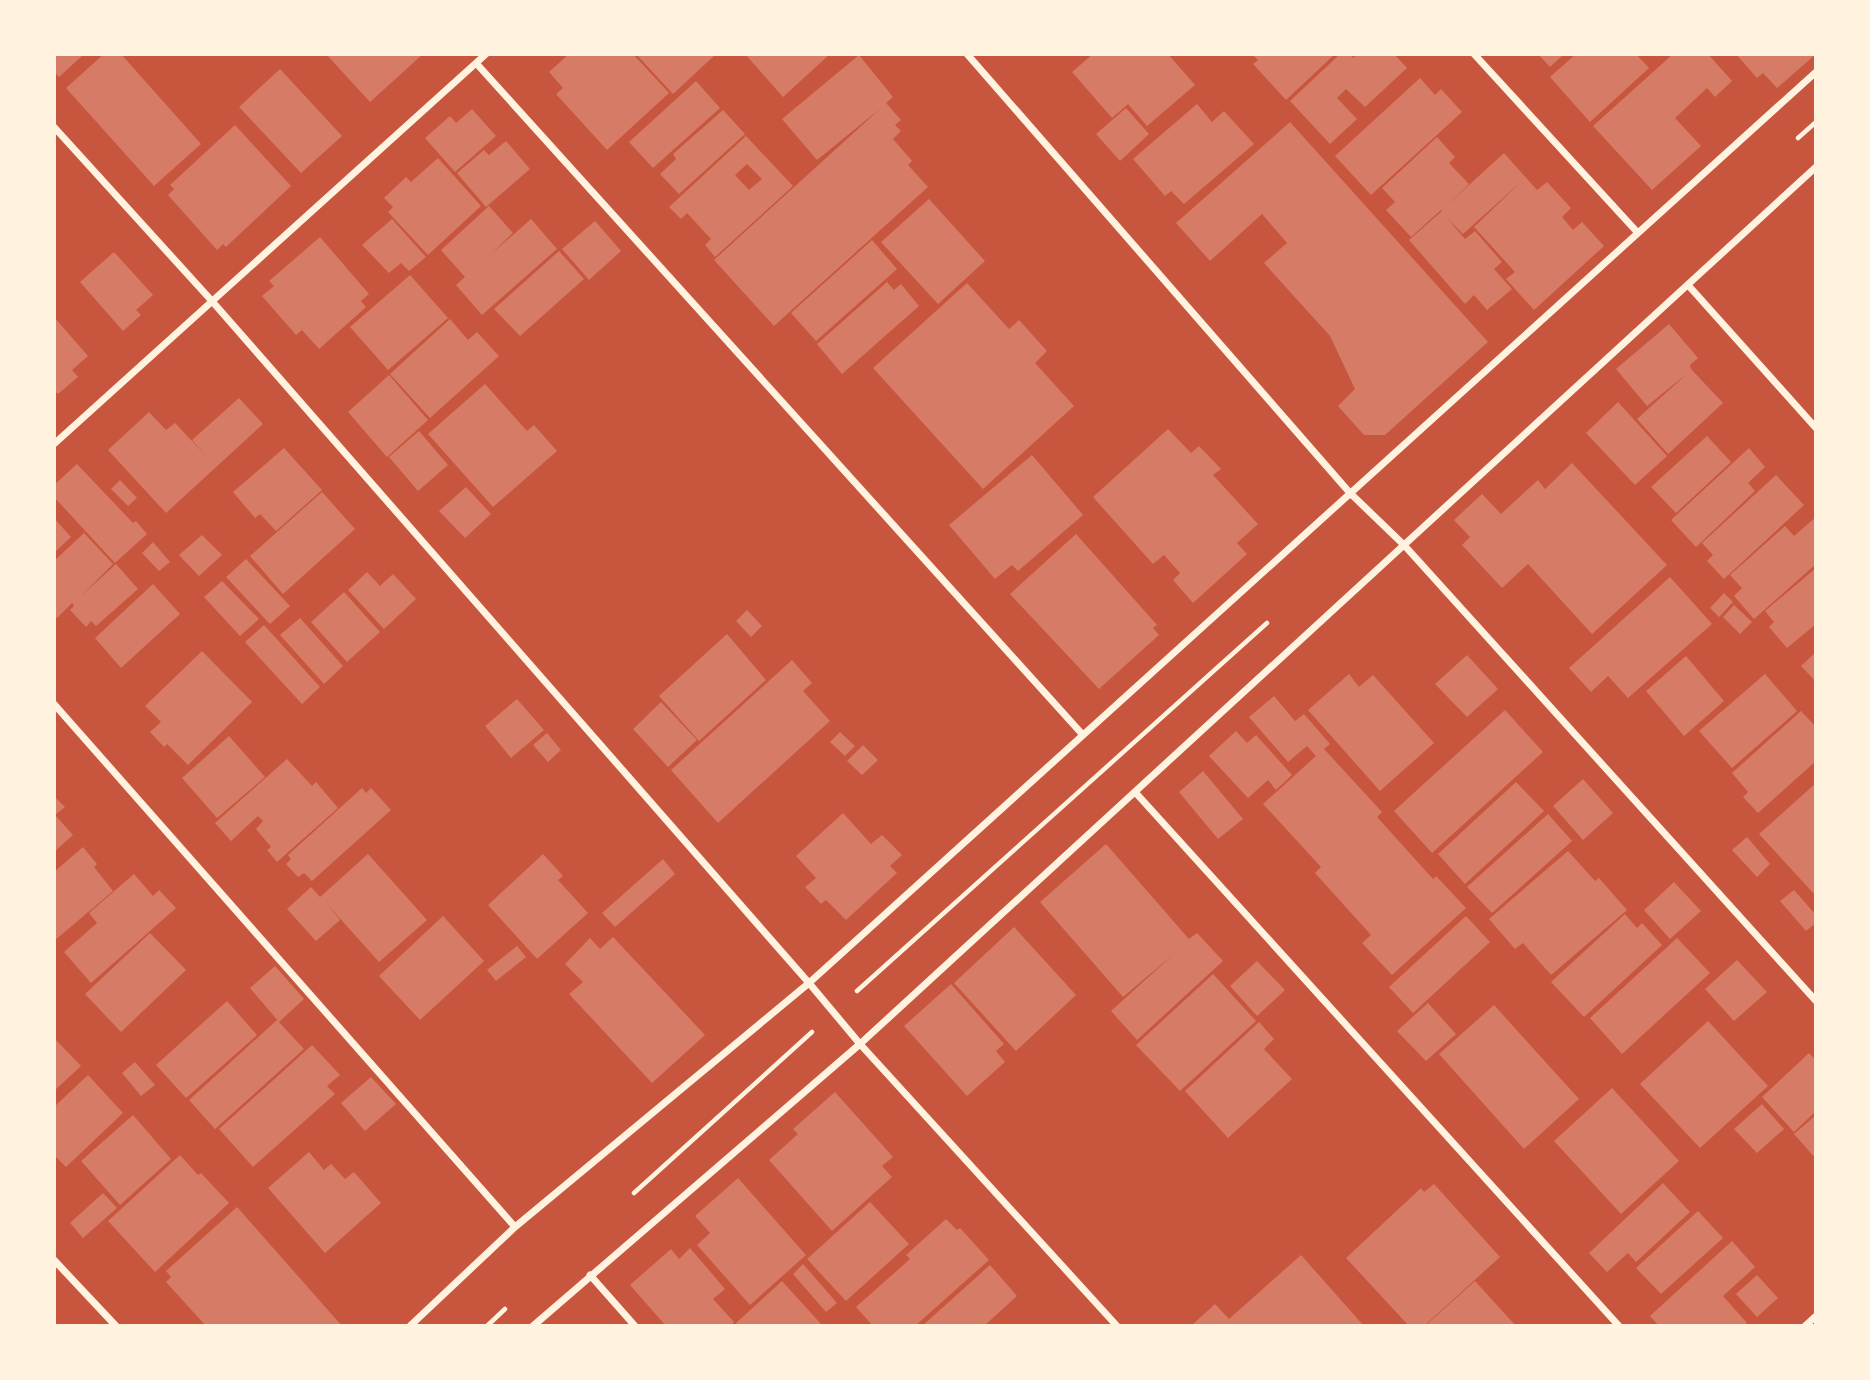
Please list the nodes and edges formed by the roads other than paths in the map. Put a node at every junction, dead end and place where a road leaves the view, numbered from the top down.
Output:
1 (486, 54) edge
2 (967, 54) edge
3 (1474, 54) edge
4 (475, 63) junction
5 (1816, 72) edge
6 (54, 128) edge
7 (1816, 167) edge
8 (1638, 233) junction
9 (1688, 285) junction
10 (211, 300) junction
11 (1816, 428) edge
12 (54, 444) edge
13 (1350, 493) junction
14 (1404, 545) junction
15 (54, 704) edge
16 (1083, 735) junction
17 (1135, 792) junction
18 (810, 983) junction
19 (1816, 1001) edge
20 (860, 1044) junction
21 (515, 1227) junction
22 (54, 1260) edge
23 (590, 1275) junction
24 (1816, 1317) edge
25 (116, 1326) edge
26 (410, 1326) edge
27 (533, 1326) edge
28 (635, 1326) edge
29 (1117, 1326) edge
30 (1619, 1326) edge
31 (1805, 1326) edge

1 - 4 street
2 - 13 street
3 - 8 street
4 - 10 street
4 - 16 street
5 - 8 street
6 - 10 street
7 - 9 street
8 - 13 street
9 - 11 street
9 - 14 street
10 - 12 street
10 - 18 street
13 - 14 street
13 - 16 street
14 - 17 street
14 - 19 street
15 - 21 street
16 - 18 street
17 - 20 street
17 - 30 street
18 - 20 street
18 - 21 street
20 - 23 street
20 - 29 street
21 - 26 street
22 - 25 street
23 - 27 street
23 - 28 street
24 - 31 street

